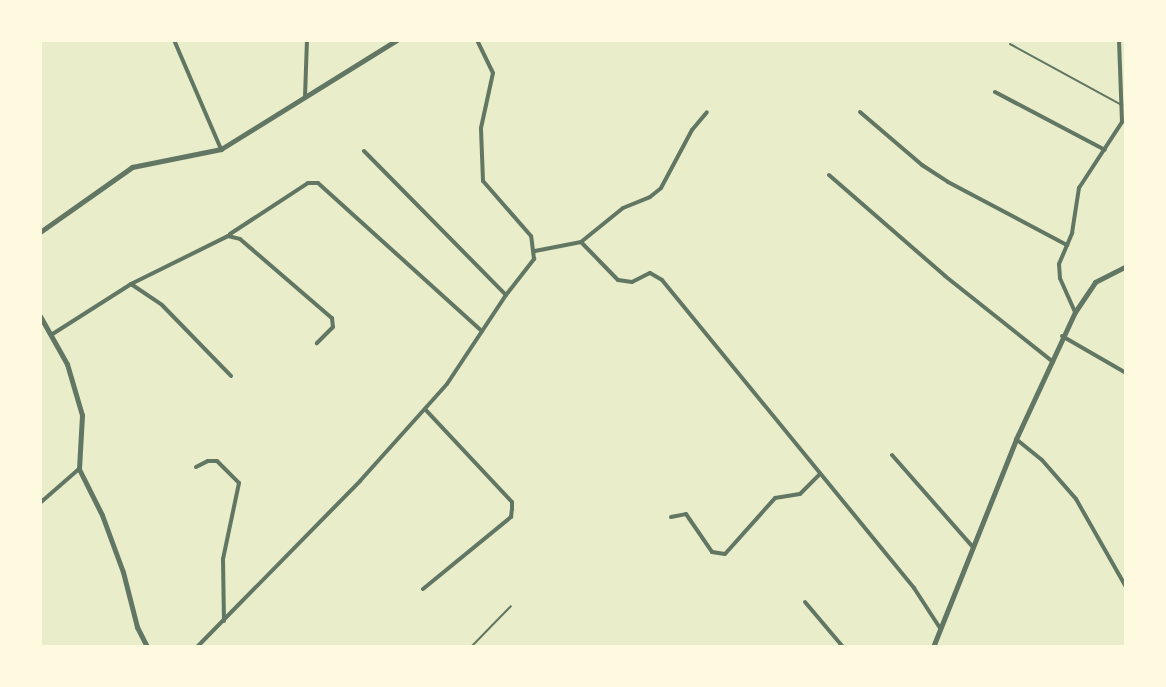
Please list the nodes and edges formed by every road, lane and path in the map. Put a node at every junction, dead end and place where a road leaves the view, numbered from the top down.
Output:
1 (174, 40) edge
2 (307, 40) edge
3 (397, 40) edge
4 (477, 40) edge
5 (1119, 40) edge
6 (1010, 44) dead end
7 (995, 92) dead end
8 (305, 97) junction
9 (1123, 105) junction
10 (707, 112) dead end
11 (860, 112) dead end
12 (221, 149) junction
13 (1105, 150) junction
14 (364, 151) dead end
15 (829, 175) dead end
16 (40, 232) edge
17 (228, 236) junction
18 (581, 242) junction
19 (1067, 245) junction
20 (535, 251) junction
21 (1126, 266) edge
22 (131, 284) junction
23 (506, 295) junction
24 (1075, 312) junction
25 (40, 316) edge
26 (482, 331) junction
27 (51, 335) junction
28 (1062, 336) junction
29 (317, 343) dead end
30 (1053, 362) junction
31 (1126, 373) edge
32 (231, 376) dead end
33 (425, 409) junction
34 (1016, 439) junction
35 (892, 455) dead end
36 (196, 467) dead end
37 (79, 469) junction
38 (820, 474) junction
39 (40, 503) edge
40 (671, 517) dead end
41 (973, 546) junction
42 (1124, 580) edge
43 (1126, 587) edge
44 (423, 589) dead end
45 (805, 602) dead end
46 (511, 606) dead end
47 (224, 621) junction
48 (940, 628) junction
49 (147, 647) edge
50 (197, 647) edge
51 (471, 647) edge
52 (843, 647) edge
53 (933, 647) edge

1 - 12 street
2 - 8 street
3 - 8 street
4 - 20 street
5 - 9 street
6 - 9 lane
7 - 13 street
8 - 12 street
9 - 13 street
10 - 18 street
11 - 19 street
12 - 16 street
13 - 19 street
14 - 23 street
15 - 30 street
17 - 22 street
17 - 26 street
17 - 29 street
18 - 20 street
18 - 38 street
19 - 24 street
20 - 23 street
21 - 24 street
22 - 27 street
22 - 32 street
23 - 26 street
24 - 28 street
25 - 27 street
26 - 33 street
27 - 37 street
28 - 30 street
28 - 31 street
30 - 34 street
33 - 44 street
33 - 47 street
34 - 41 street
34 - 42 street
35 - 41 street
36 - 47 street
37 - 39 street
37 - 49 street
38 - 40 street
38 - 48 street
41 - 48 street
42 - 43 street
45 - 52 street
46 - 51 lane
47 - 50 street
48 - 53 street

